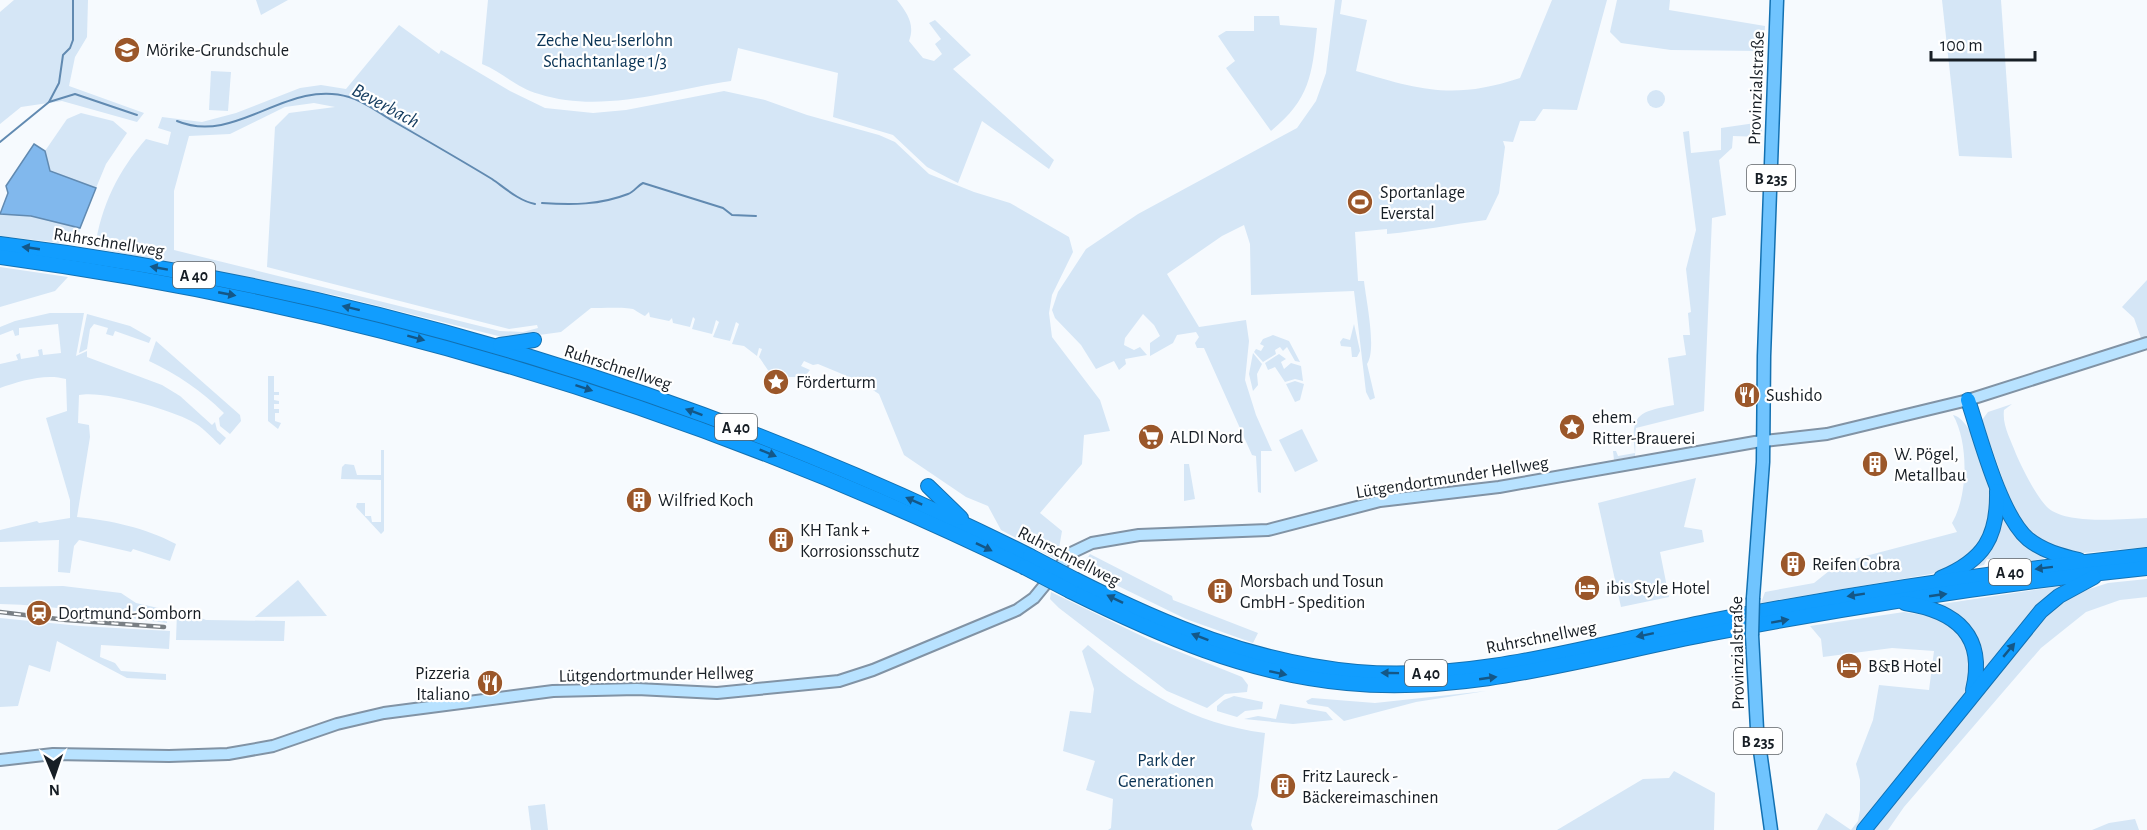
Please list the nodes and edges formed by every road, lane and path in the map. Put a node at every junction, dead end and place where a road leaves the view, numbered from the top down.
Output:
1 (1777, 0) edge
2 (0, 244) edge
3 (0, 257) edge
4 (61, 259) junction
5 (108, 266) junction
6 (534, 340) dead end
7 (478, 342) junction
8 (2147, 343) edge
9 (1968, 400) junction
10 (1759, 442) junction
11 (1996, 480) junction
12 (928, 486) dead end
13 (986, 534) junction
14 (2147, 555) edge
15 (2102, 560) junction
16 (1027, 562) junction
17 (2147, 568) edge
18 (2119, 571) junction
19 (1073, 585) junction
20 (1919, 585) junction
21 (1880, 603) junction
22 (1971, 695) junction
23 (0, 760) edge
24 (1771, 830) edge
25 (1864, 830) edge

1 - 10 main road, Provinzialstraße / B 235
4 -> 2 highway, Ruhrschnellweg / A 40
3 - 4 highway, Ruhrschnellweg / A 40
4 - 5 highway, Ruhrschnellweg / A 40
7 -> 5 highway, Ruhrschnellweg / A 40
5 -> 16 highway, Ruhrschnellweg / A 40
6 - 7 highway
13 -> 7 highway, Ruhrschnellweg / A 40
8 - 9 main road, Lütgendortmunder Hellweg
9 - 10 main road, Lütgendortmunder Hellweg
9 - 11 highway
10 - 23 main road, Lütgendortmunder Hellweg
10 - 24 main road, Provinzialstraße / B 235, bridge
11 - 15 highway
11 - 20 highway
12 - 13 highway
13 - 16 highway, Ruhrschnellweg / A 40
14 - 15 highway, Ruhrschnellweg / A 40
15 -> 20 highway, Ruhrschnellweg / A 40
16 - 19 highway, Ruhrschnellweg / A 40, bridge
17 - 18 highway, Ruhrschnellweg / A 40
21 -> 18 highway, Ruhrschnellweg / A 40
22 -> 18 highway
20 -> 19 highway, Ruhrschnellweg / A 40
19 -> 21 highway, Ruhrschnellweg / A 40
21 - 22 highway
22 - 25 highway

